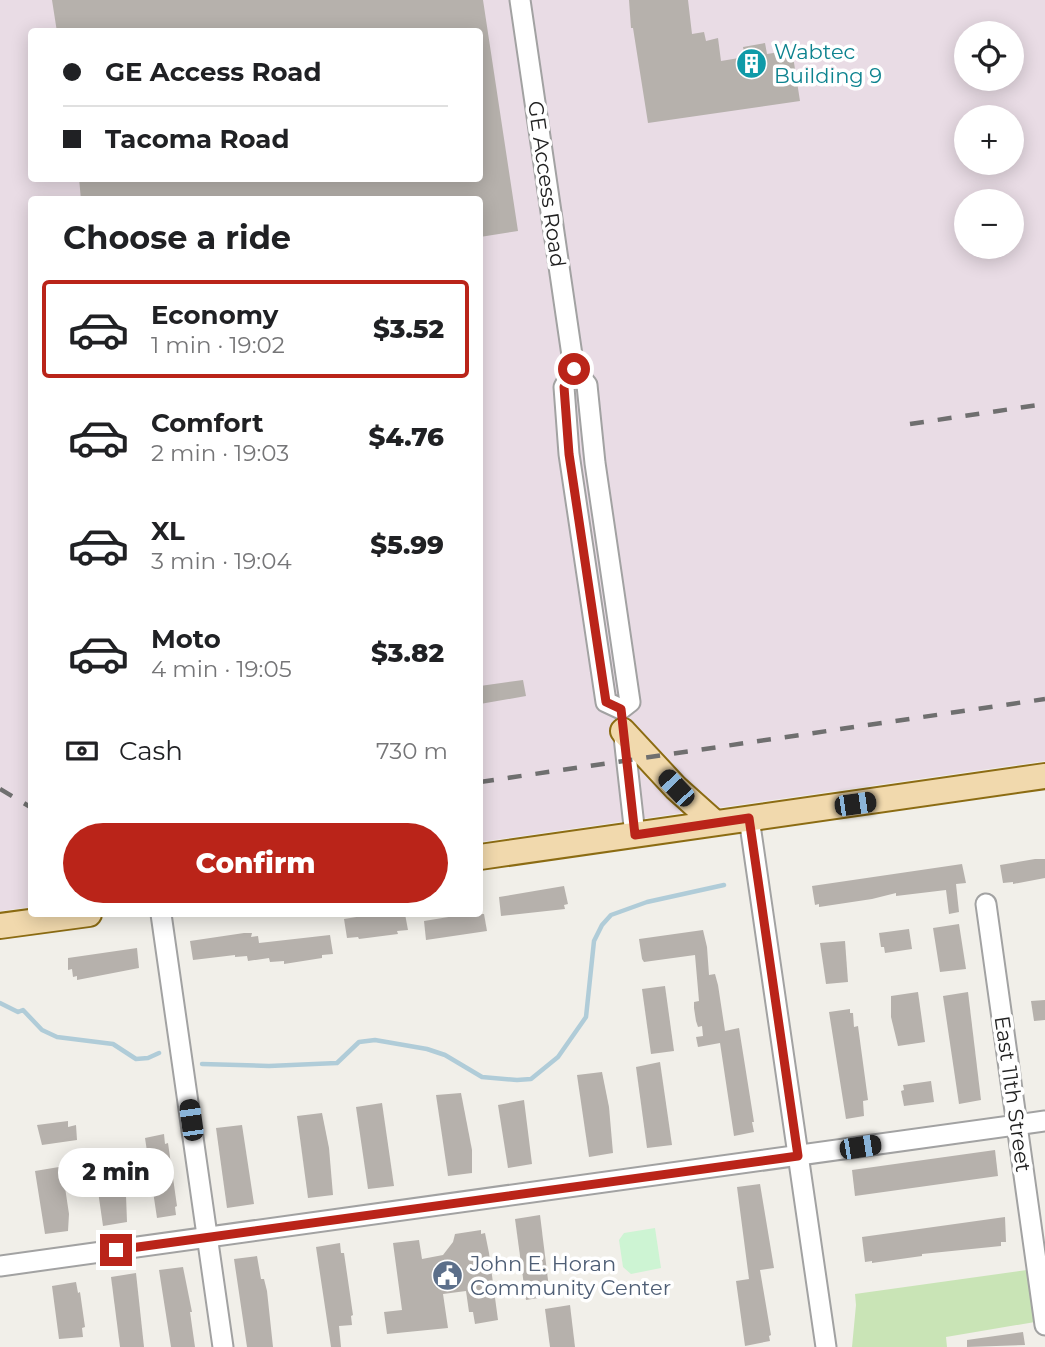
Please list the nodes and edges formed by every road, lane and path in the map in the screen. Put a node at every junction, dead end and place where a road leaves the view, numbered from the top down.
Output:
1 (520, 0) edge
2 (622, 720) junction
3 (1045, 776) edge
4 (749, 818) junction
5 (714, 822) junction
6 (635, 835) junction
7 (483, 857) edge
8 (986, 904) dead end
9 (67, 917) edge
10 (161, 917) edge
11 (0, 926) edge
12 (1045, 1121) edge
13 (1017, 1125) junction
14 (798, 1156) junction
15 (208, 1238) junction
16 (0, 1266) edge
17 (1045, 1325) edge
18 (223, 1347) edge
19 (827, 1347) edge

1 - 2 street, GE Access Road
2 - 5 main road
2 - 6 street, GE Access Road
3 - 4 main road
4 - 5 main road
4 - 14 street
5 - 6 main road
6 - 7 main road
8 - 13 street, East 11th Street
9 - 11 main road
10 - 15 street
12 - 13 street
13 - 14 street
13 - 17 street, East 11th Street
14 - 15 street
14 - 19 street
15 - 16 street
15 - 18 street

